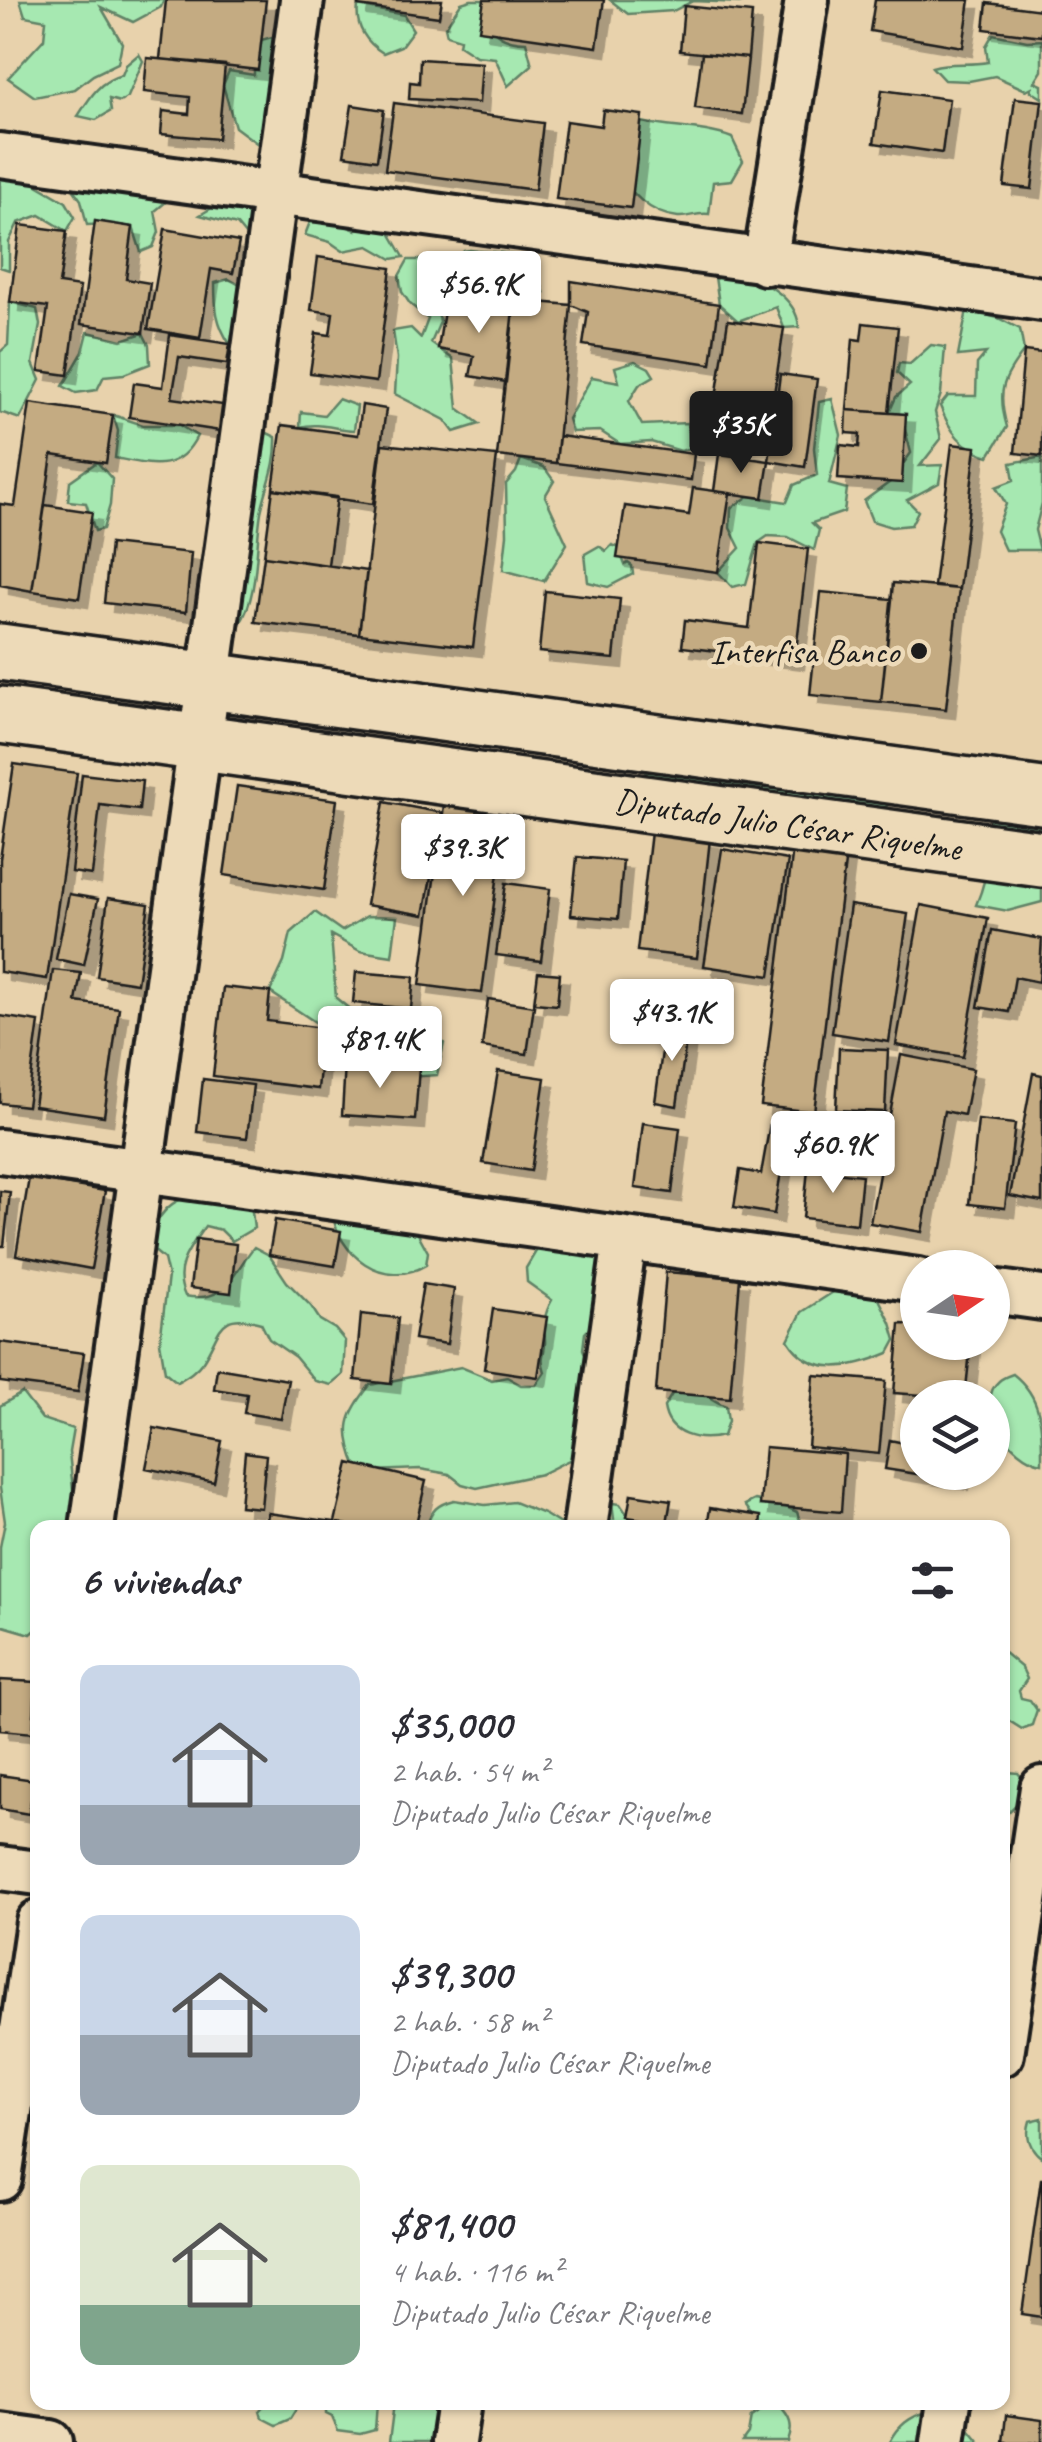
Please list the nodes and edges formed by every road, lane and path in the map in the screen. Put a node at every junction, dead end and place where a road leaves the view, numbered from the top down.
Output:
1 (302, 0) edge
2 (807, 0) edge
3 (0, 155) edge
4 (275, 194) junction
5 (765, 262) junction
6 (1042, 299) edge
7 (0, 652) edge
8 (208, 680) junction
9 (0, 715) edge
10 (200, 742) junction
11 (1042, 796) edge
12 (1042, 859) edge
13 (0, 1151) edge
14 (141, 1171) junction
15 (625, 1239) junction
16 (900, 1277) edge
17 (1010, 1294) edge
18 (1042, 1298) edge
19 (93, 1520) edge
20 (586, 1520) edge
21 (1042, 1788) edge
22 (0, 1868) edge
23 (30, 1872) edge
24 (30, 1976) edge
25 (1018, 2014) edge
26 (0, 2178) edge
27 (458, 2410) edge
28 (948, 2410) edge
29 (0, 2435) edge
30 (51, 2442) edge
31 (453, 2442) edge
32 (943, 2442) edge

1 - 4 street
2 - 5 street
3 - 4 street
4 - 5 street
4 - 8 street
5 - 6 street
7 - 8 street, Diputado Julio César Riquelme
8 - 10 street
8 - 11 street, Diputado Julio César Riquelme
9 - 10 street, Diputado Julio César Riquelme
10 - 12 street, Diputado Julio César Riquelme
10 - 14 street
13 - 14 street
14 - 15 street
14 - 19 street
15 - 16 street
15 - 20 street
17 - 18 street
21 - 25 street
22 - 23 street
24 - 26 street
27 - 31 street
28 - 32 street
29 - 30 street

